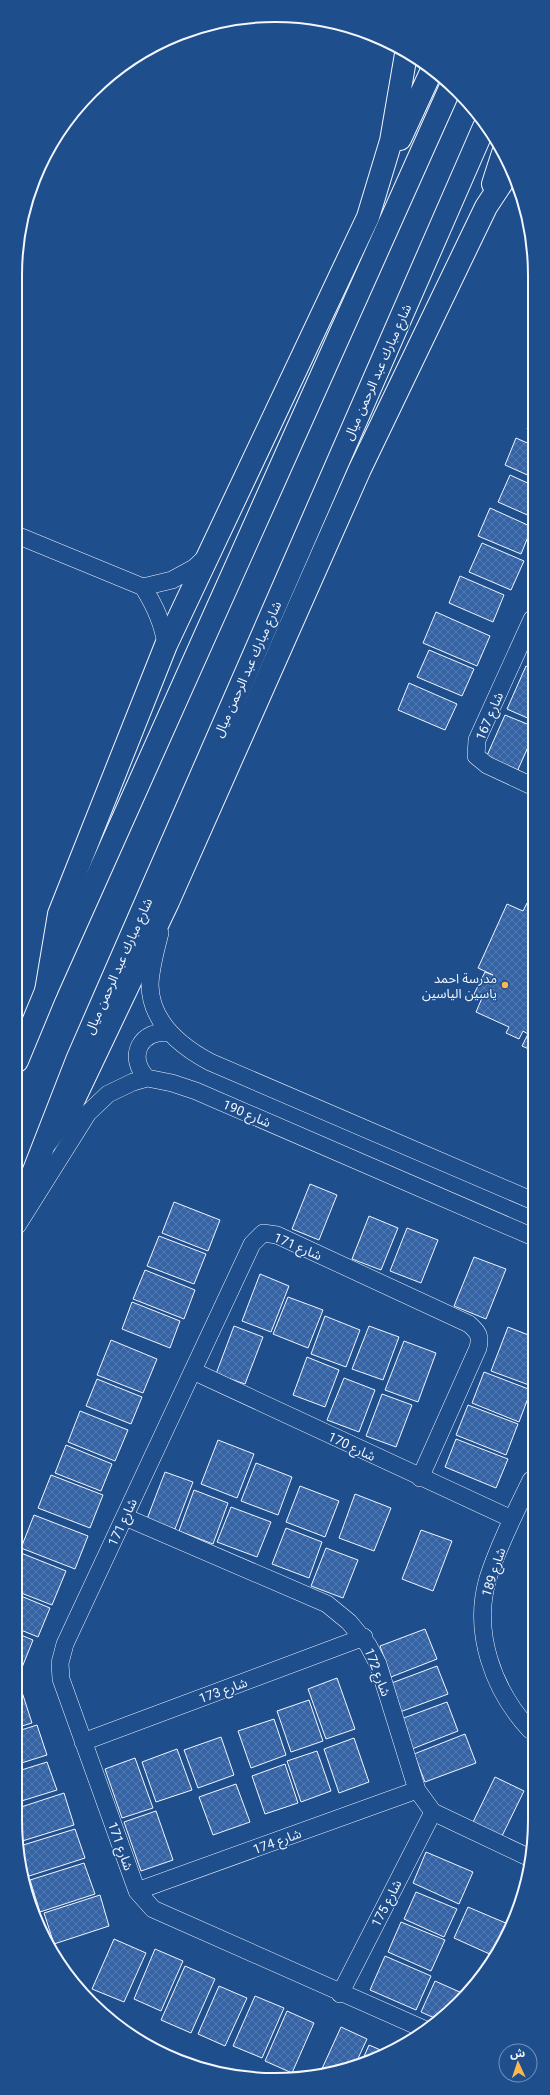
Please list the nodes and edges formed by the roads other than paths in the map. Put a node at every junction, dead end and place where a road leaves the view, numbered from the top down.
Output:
1 (405, 58) edge
2 (430, 75) edge
3 (449, 91) edge
4 (483, 130) edge
5 (501, 160) edge
6 (507, 174) edge
7 (376, 190) junction
8 (486, 207) junction
9 (22, 537) edge
10 (211, 553) junction
11 (143, 587) junction
12 (528, 628) edge
13 (166, 645) junction
14 (528, 784) edge
15 (168, 902) junction
16 (46, 991) junction
17 (170, 1033) junction
18 (22, 1049) edge
19 (147, 1078) junction
20 (46, 1141) junction
21 (528, 1199) edge
22 (22, 1201) edge
23 (22, 1218) edge
24 (528, 1235) edge
25 (193, 1371) junction
26 (420, 1478) junction
27 (528, 1486) edge
28 (124, 1517) junction
29 (512, 1519) junction
30 (364, 1637) junction
31 (528, 1727) edge
32 (83, 1742) junction
33 (417, 1790) junction
34 (433, 1812) junction
35 (525, 1856) edge
36 (138, 1892) junction
37 (340, 1994) junction
38 (420, 2027) edge

1 - 7 main road
2 - 7 main road
3 - 16 main road
4 - 20 main road, شارع مبارك عبد الرحمن ميال
5 - 8 main road
6 - 8 main road
7 - 10 main road
8 - 15 main road
9 - 11 street
10 - 11 street
10 - 13 main road
11 - 13 street
12 - 14 street, شارع 167
13 - 16 main road
15 - 17 street
15 - 20 main road
16 - 18 main road
17 - 19 street
17 - 21 street
19 - 23 street, شارع 190
19 - 24 street, شارع 190
20 - 22 main road, شارع مبارك عبد الرحمن ميال
25 - 26 street, شارع 170
25 - 26 street, شارع 171
25 - 28 street, شارع 171
26 - 29 street, شارع 170
27 - 29 street, شارع 189
28 - 30 street, شارع 172
28 - 32 street, شارع 171
29 - 31 street, شارع 189
30 - 32 street, شارع 173
30 - 33 street, شارع 172
32 - 36 street, شارع 171
33 - 34 street, شارع 172
33 - 36 street, شارع 174
34 - 35 street, شارع 172
34 - 37 street, شارع 175
36 - 37 street, شارع 171
37 - 38 street, شارع 171

